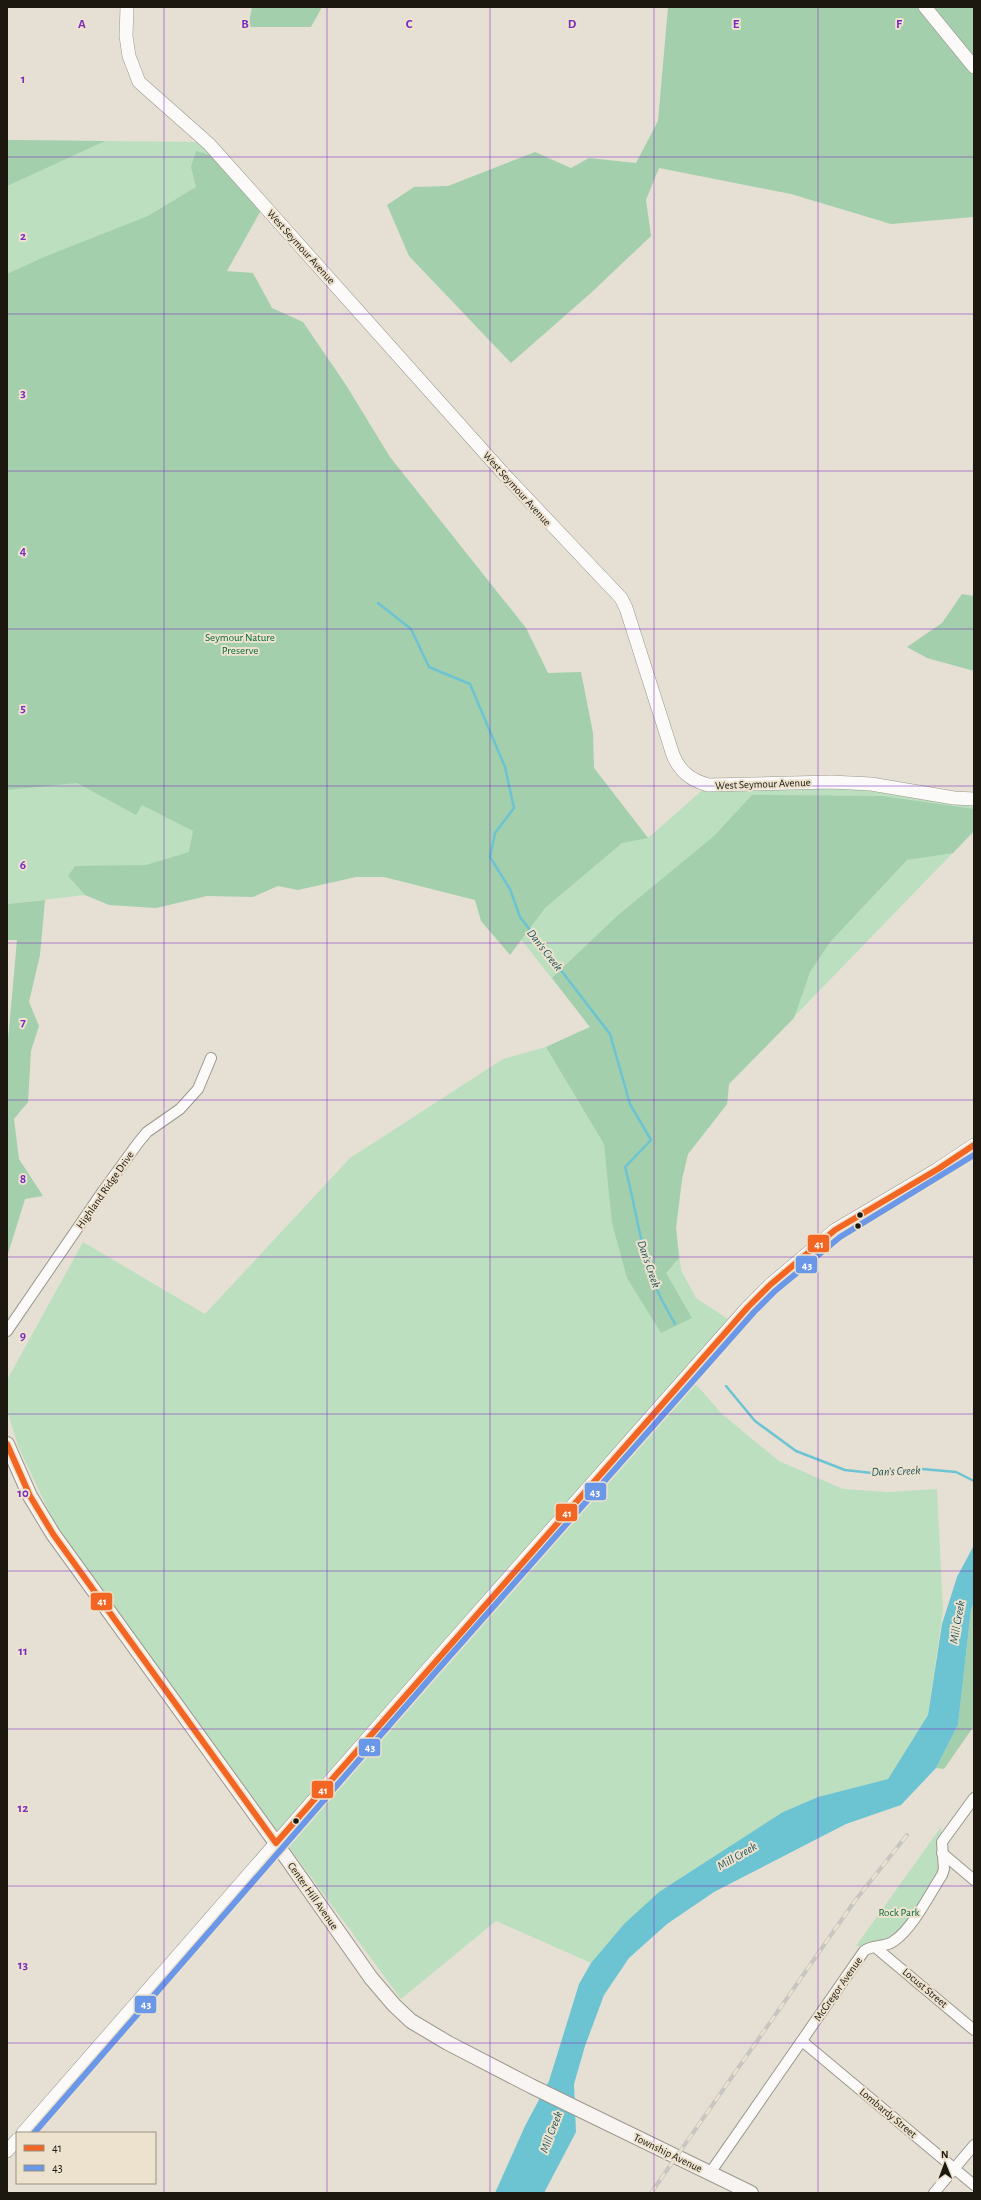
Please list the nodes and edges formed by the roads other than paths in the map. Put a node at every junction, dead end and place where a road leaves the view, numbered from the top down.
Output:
1 (127, 7) edge
2 (925, 7) edge
3 (974, 67) edge
4 (974, 799) edge
5 (211, 1058) dead end
6 (974, 1145) edge
7 (7, 1332) edge
8 (7, 1444) edge
9 (974, 1798) edge
10 (276, 1843) junction
11 (942, 1853) junction
12 (974, 1880) edge
13 (875, 1947) junction
14 (974, 2030) edge
15 (802, 2041) junction
16 (584, 2112) joint
17 (24, 2132) edge
18 (16, 2141) edge
19 (974, 2145) edge
20 (7, 2151) edge
21 (954, 2168) junction
22 (710, 2173) junction
23 (974, 2185) edge
24 (752, 2193) edge
25 (934, 2193) edge

1 - 4 street, West Seymour Avenue
2 - 3 street
5 - 7 street, Highland Ridge Drive
6 - 10 street
8 - 10 main road, Center Hill Avenue
9 - 11 street, McGregor Avenue
10 - 16 main road, Center Hill Avenue
10 - 17 street
11 - 12 street
11 - 13 street, McGregor Avenue
13 - 14 street, Locust Street
13 - 15 street, McGregor Avenue
15 - 21 street, Lombardy Street
15 - 22 street, McGregor Avenue
16 - 22 main road, Township Avenue
18 - 20 street
19 - 21 street
21 - 23 street, Lombardy Street
21 - 25 street
22 - 24 main road, Township Avenue

